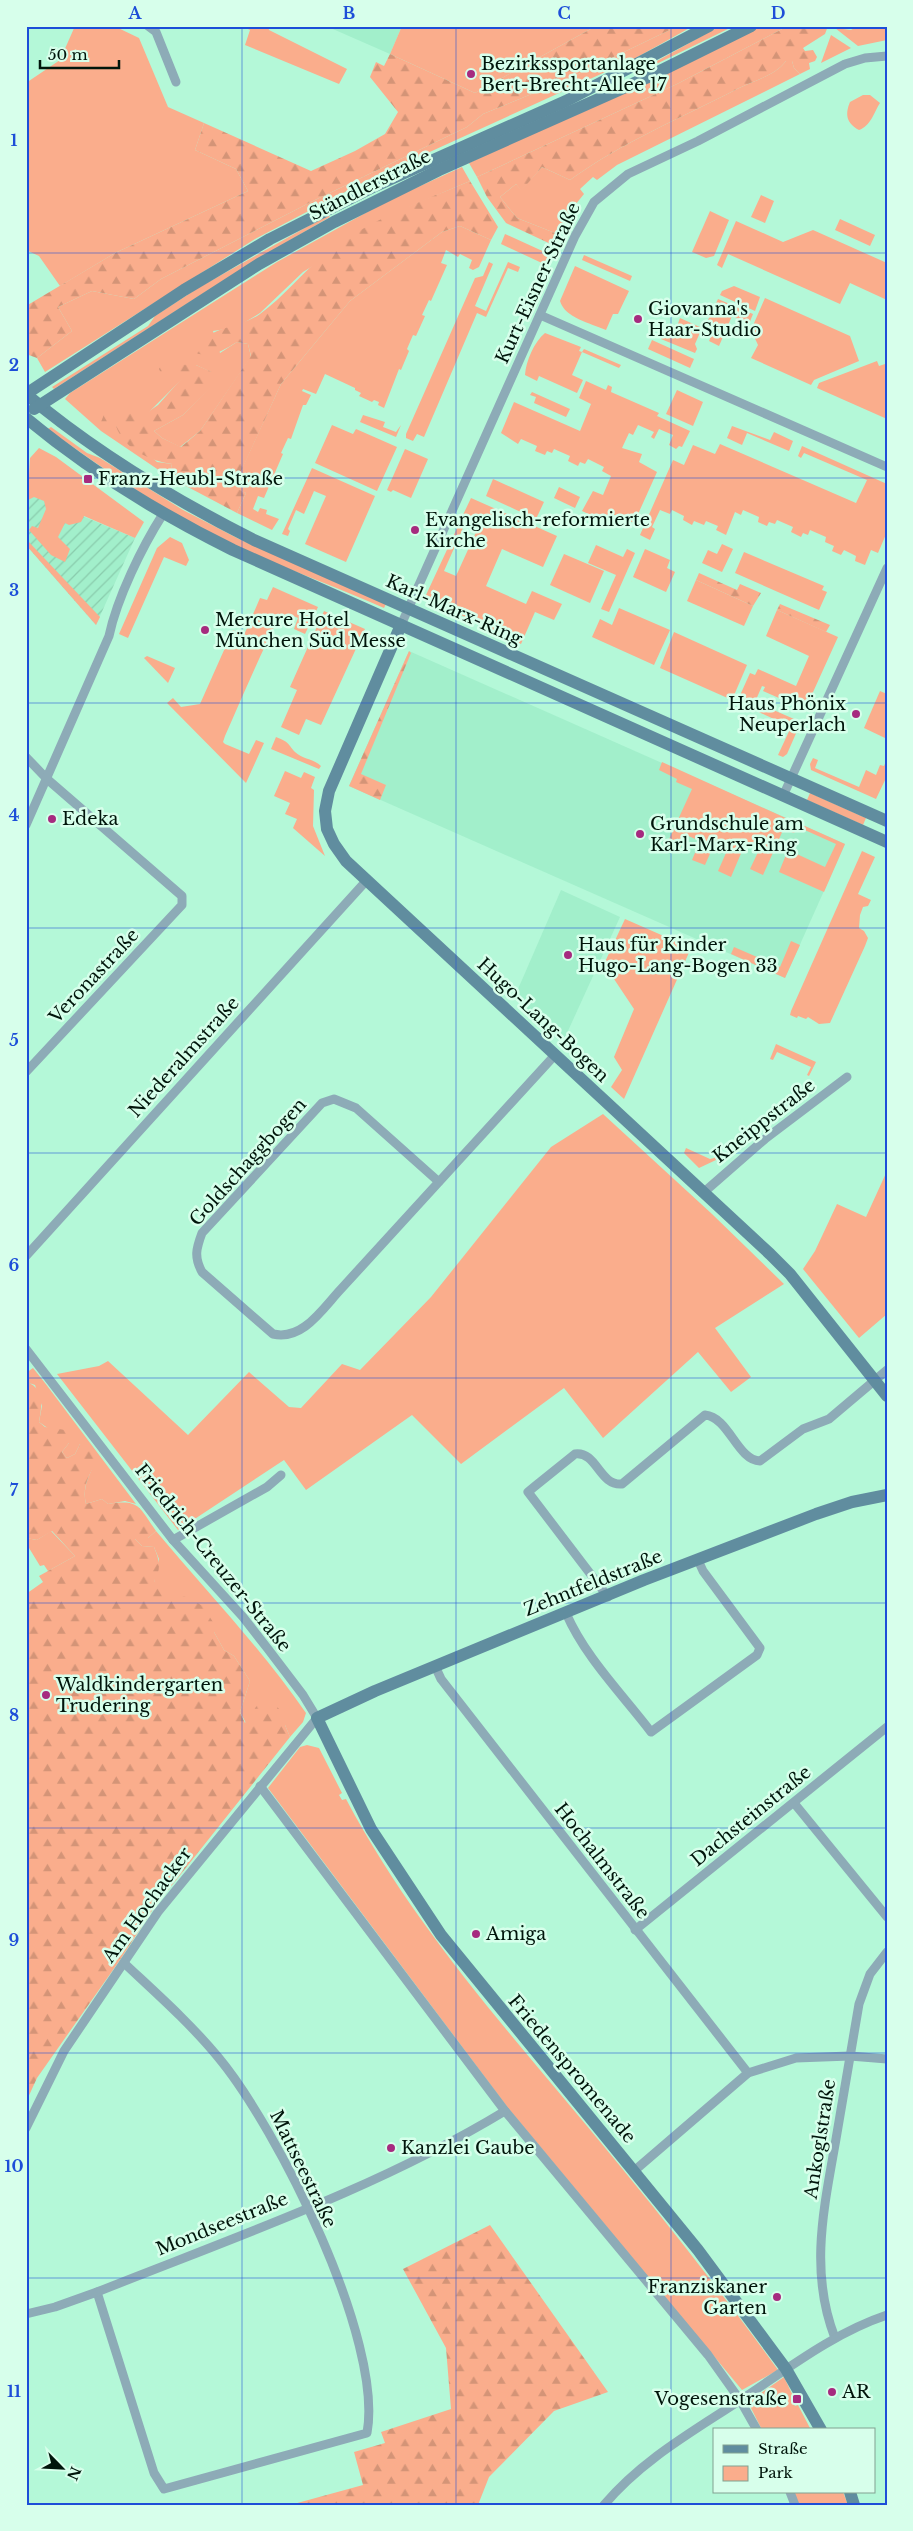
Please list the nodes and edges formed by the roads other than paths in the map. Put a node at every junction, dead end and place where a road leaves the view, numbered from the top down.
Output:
1 (148, 26) edge
2 (709, 26) edge
3 (751, 26) edge
4 (887, 56) edge
5 (176, 82) dead end
6 (540, 315) junction
7 (26, 394) edge
8 (39, 405) junction
9 (26, 416) edge
10 (887, 467) edge
11 (163, 514) junction
12 (887, 568) edge
13 (408, 609) junction
14 (401, 625) junction
15 (26, 757) edge
16 (47, 779) junction
17 (791, 780) junction
18 (783, 796) junction
19 (887, 821) edge
20 (26, 825) edge
21 (887, 842) edge
22 (367, 880) junction
23 (555, 1055) junction
24 (26, 1072) edge
25 (847, 1077) dead end
26 (439, 1182) junction
27 (703, 1193) junction
28 (26, 1256) edge
29 (28, 1354) edge
30 (887, 1370) edge
31 (875, 1381) junction
32 (887, 1396) edge
33 (281, 1475) dead end
34 (887, 1496) edge
35 (173, 1540) junction
36 (698, 1560) junction
37 (608, 1596) junction
38 (566, 1613) junction
39 (435, 1666) junction
40 (317, 1718) junction
41 (887, 1727) edge
42 (260, 1786) junction
43 (794, 1803) junction
44 (887, 1917) edge
45 (635, 1930) junction
46 (887, 1952) edge
47 (124, 1963) junction
48 (850, 2056) junction
49 (887, 2059) edge
50 (748, 2073) junction
51 (505, 2111) junction
52 (26, 2128) edge
53 (634, 2171) junction
54 (307, 2208) junction
55 (97, 2292) junction
56 (26, 2314) edge
57 (887, 2315) edge
58 (835, 2338) junction
59 (786, 2369) junction
60 (740, 2400) junction
61 (756, 2428) edge
62 (819, 2428) edge
63 (604, 2505) edge

1 - 5 street
2 - 7 main road, Ständlerstraße
3 - 8 main road, Ständlerstraße
4 - 6 street, Kurt-Eisner-Straße
6 - 10 street
6 - 13 street, Kurt-Eisner-Straße
7 - 8 main road, Karl-Marx-Ring
8 - 9 main road, Ständlerstraße
8 - 13 main road, Karl-Marx-Ring
9 - 11 main road, Karl-Marx-Ring
11 - 14 main road, Karl-Marx-Ring
11 - 16 street
12 - 17 street
13 - 14 street, Kurt-Eisner-Straße
13 - 17 main road, Karl-Marx-Ring
14 - 18 main road, Karl-Marx-Ring
14 - 22 main road, Hugo-Lang-Bogen
15 - 16 street
16 - 20 street
16 - 24 street, Veronastraße
17 - 18 street
17 - 19 main road, Karl-Marx-Ring
18 - 21 main road, Karl-Marx-Ring
22 - 23 main road, Hugo-Lang-Bogen
22 - 28 street, Niederalmstraße
23 - 26 street, Goldschaggbogen
23 - 27 main road, Hugo-Lang-Bogen
25 - 27 street, Kneippstraße
26 - 26 street, Goldschaggbogen
27 - 31 main road, Hugo-Lang-Bogen
29 - 35 street, Friedrich-Creuzer-Straße
30 - 31 street
31 - 32 main road, Hugo-Lang-Bogen
31 - 37 street
33 - 35 street
34 - 36 main road, Zehntfeldstraße
35 - 40 street, Friedrich-Creuzer-Straße
36 - 37 main road, Zehntfeldstraße
36 - 38 street
37 - 38 main road, Zehntfeldstraße
38 - 39 main road, Zehntfeldstraße
39 - 40 main road, Zehntfeldstraße
39 - 45 street, Hochalmstraße
40 - 42 street, Am Hochacker
40 - 53 main road, Friedenspromenade
41 - 43 street, Dachsteinstraße
42 - 47 street, Am Hochacker
42 - 51 street
43 - 44 street
43 - 45 street, Dachsteinstraße
45 - 50 street, Hochalmstraße
46 - 48 street, Ankoglstraße
47 - 52 street, Am Hochacker
47 - 54 street, Mattseestraße
48 - 49 street
48 - 50 street
48 - 58 street, Ankoglstraße
50 - 53 street
51 - 54 street, Mondseestraße
51 - 60 street
53 - 59 main road, Friedenspromenade
54 - 55 street, Mondseestraße
54 - 55 street, Mattseestraße
55 - 56 street, Mondseestraße
57 - 58 street
58 - 59 street
59 - 60 street
59 - 62 main road, Friedenspromenade
60 - 61 street
60 - 63 street

